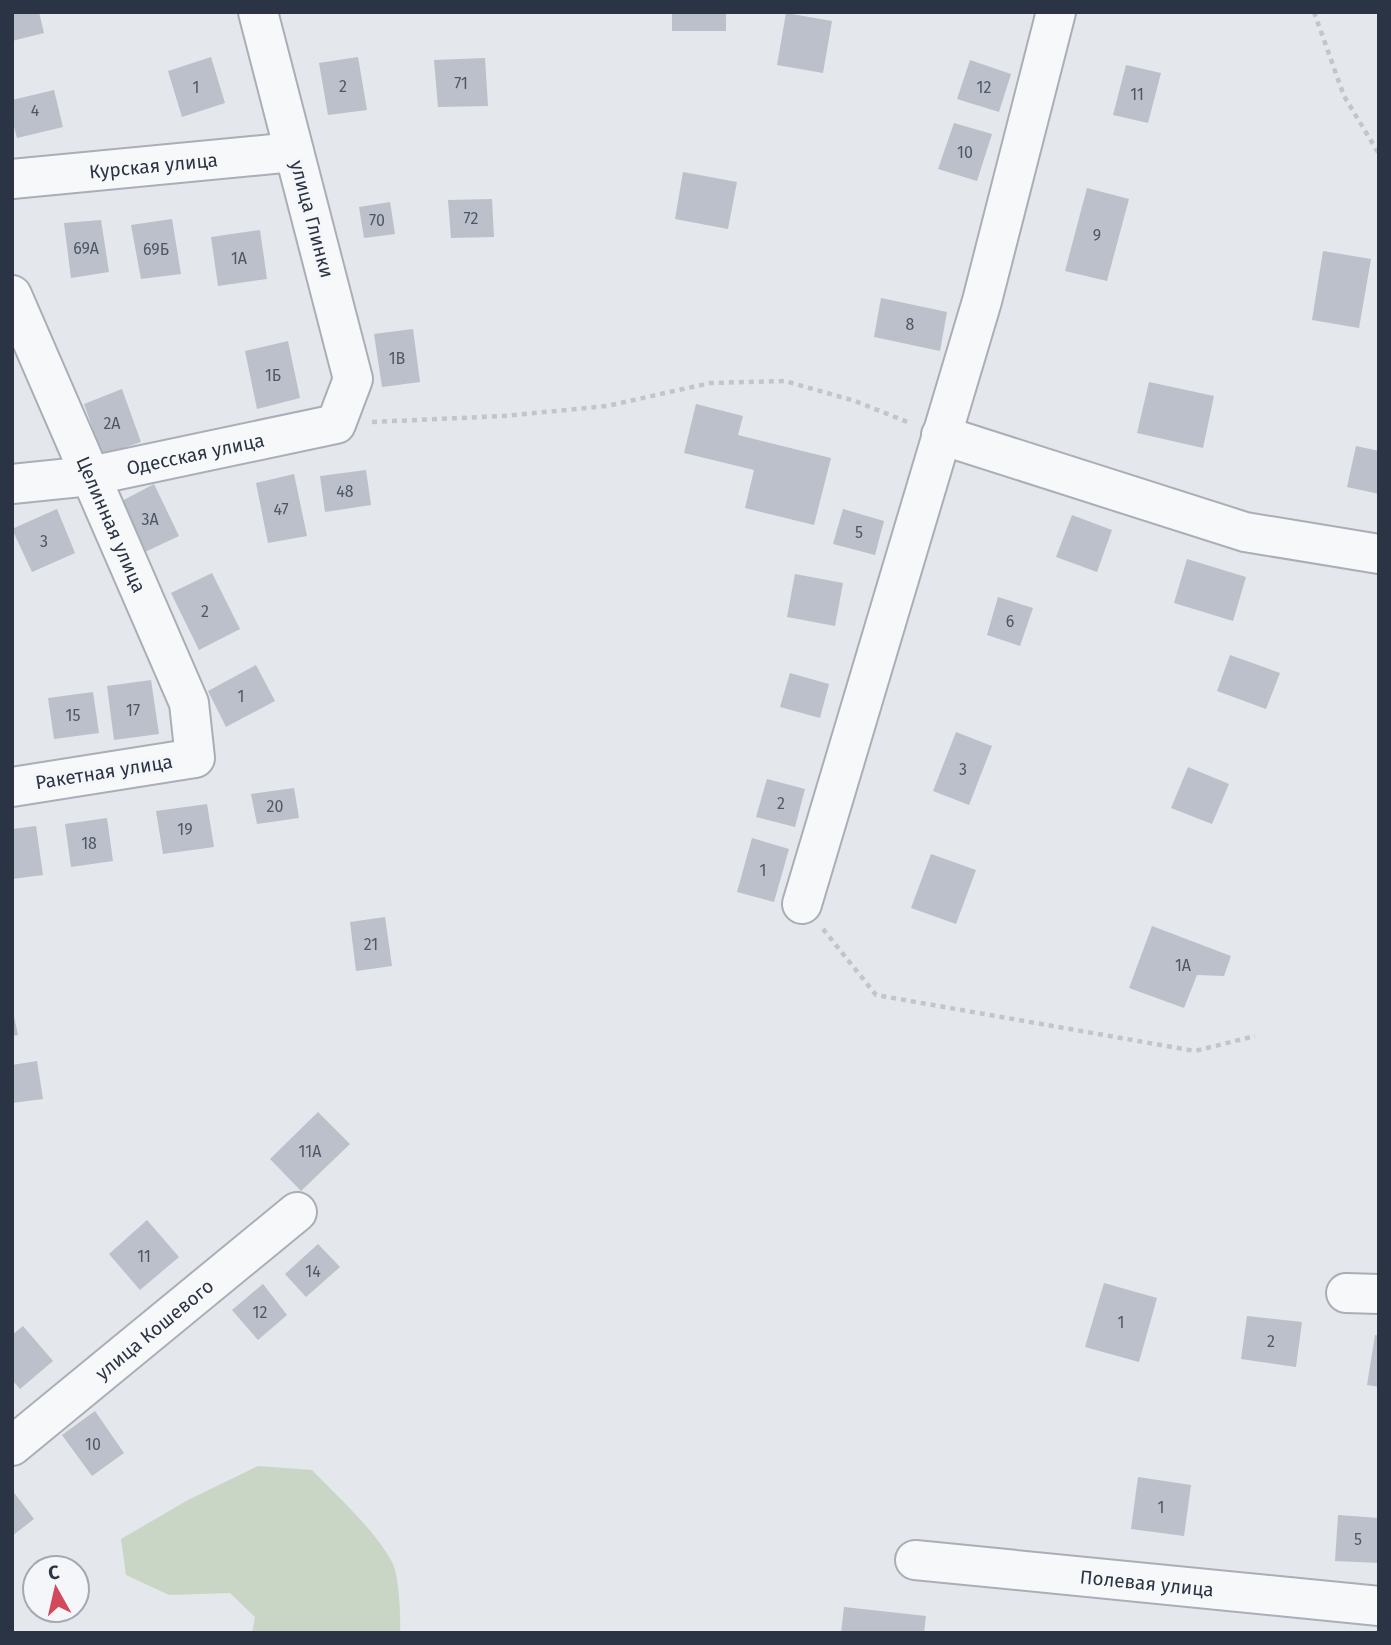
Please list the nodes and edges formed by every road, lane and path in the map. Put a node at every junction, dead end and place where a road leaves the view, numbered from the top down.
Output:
1 (258, 12) edge
2 (1056, 12) edge
3 (1314, 12) edge
4 (294, 152) junction
5 (1379, 154) edge
6 (12, 179) edge
7 (12, 295) edge
8 (337, 424) junction
9 (941, 435) junction
10 (90, 476) junction
11 (12, 484) edge
12 (1379, 554) edge
13 (195, 758) joint
14 (12, 787) edge
15 (802, 904) joint
16 (1255, 1036) dead end
17 (297, 1212) dead end
18 (12, 1446) edge
19 (915, 1560) dead end
20 (1379, 1606) edge

1 - 4 street, улица Глинки
2 - 9 street
3 - 5 path
4 - 6 street, Курская улица
4 - 8 street, улица Глинки
7 - 10 street, Целинная улица
8 - 9 path
8 - 10 street, Одесская улица
9 - 12 street
9 - 15 street
10 - 11 street, Одесская улица
10 - 13 street, Целинная улица
13 - 14 street, Ракетная улица
15 - 16 path
17 - 18 street, улица Кошевого
19 - 20 street, Полевая улица

